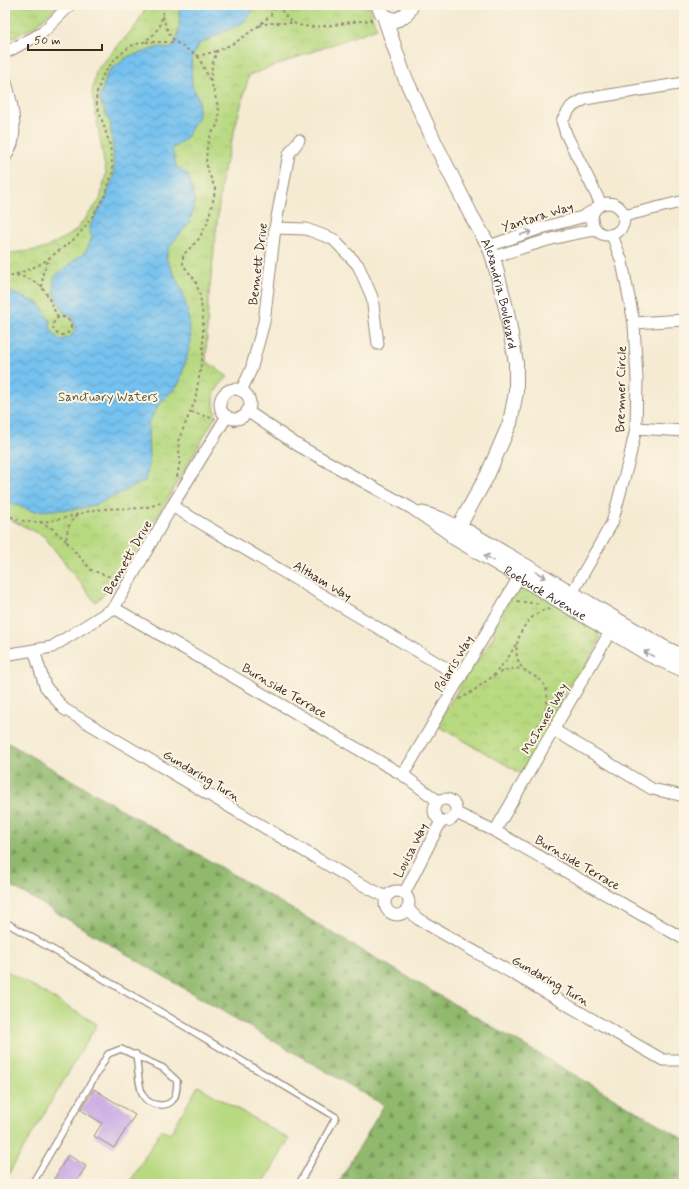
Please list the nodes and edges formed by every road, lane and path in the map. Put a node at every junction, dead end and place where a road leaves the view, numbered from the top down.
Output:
1 (70, 5) edge
2 (165, 5) edge
3 (274, 5) edge
4 (278, 5) edge
5 (423, 5) edge
6 (382, 11) edge
7 (406, 12) edge
8 (163, 15) junction
9 (370, 16) dead end
10 (293, 23) junction
11 (257, 27) junction
12 (144, 42) junction
13 (174, 42) junction
14 (216, 51) junction
15 (5, 53) edge
16 (198, 56) junction
17 (396, 56) junction
18 (5, 79) edge
19 (211, 81) junction
20 (684, 83) edge
21 (299, 140) dead end
22 (5, 158) edge
23 (684, 201) edge
24 (597, 207) junction
25 (624, 216) junction
26 (275, 228) junction
27 (596, 230) junction
28 (612, 235) junction
29 (491, 252) junction
30 (50, 257) junction
31 (14, 275) junction
32 (5, 279) edge
33 (42, 287) junction
34 (58, 318) junction
35 (684, 320) edge
36 (634, 323) junction
37 (378, 344) dead end
38 (241, 391) junction
39 (247, 411) junction
40 (191, 412) junction
41 (225, 419) junction
42 (636, 428) junction
43 (684, 431) edge
44 (175, 482) dead end
45 (168, 502) junction
46 (5, 514) edge
47 (78, 514) junction
48 (39, 522) junction
49 (456, 532) junction
50 (66, 541) junction
51 (522, 571) junction
52 (127, 584) junction
53 (565, 602) junction
54 (114, 608) junction
55 (614, 625) junction
56 (518, 642) junction
57 (34, 650) junction
58 (5, 653) edge
59 (684, 657) edge
60 (523, 669) junction
61 (684, 670) edge
62 (461, 677) junction
63 (492, 677) junction
64 (448, 698) junction
65 (554, 730) junction
66 (541, 752) junction
67 (403, 775) junction
68 (684, 796) edge
69 (438, 801) junction
70 (456, 812) junction
71 (441, 821) junction
72 (495, 831) junction
73 (404, 892) junction
74 (386, 897) junction
75 (408, 910) junction
76 (5, 922) edge
77 (684, 939) edge
78 (136, 1054) junction
79 (684, 1058) edge
80 (32, 1184) edge
81 (299, 1184) edge

1 - 15 street
2 - 8 path
3 - 11 path
4 - 10 path
5 - 7 street
6 - 7 street, Alexandria Boulevard
6 - 17 street, Alexandria Boulevard
7 - 17 street, Alexandria Boulevard
8 - 12 path
8 - 13 path
9 - 10 path
10 - 11 path
11 - 14 path
12 - 13 path
12 - 30 path
13 - 16 path
14 - 16 path
14 - 19 path
16 - 19 path
17 - 29 street, Alexandria Boulevard
18 - 22 street
19 - 40 path
20 - 24 street
21 - 26 street, Bennett Drive
23 - 25 street
24 - 25 street
24 - 27 street
29 -> 24 street, Yantara Way
25 - 28 street
26 - 37 street
26 - 38 street, Bennett Drive
27 - 28 street
27 - 29 street, Yantara Way
28 - 36 street, Bremner Circle
29 - 49 street, Alexandria Boulevard
30 - 31 path
30 - 33 path
31 - 32 path
31 - 33 path
33 - 34 path
34 - 34 path
35 - 36 street
36 - 42 street, Bremner Circle
38 - 39 street
38 - 41 street
39 - 41 street
39 - 49 street, Roebuck Avenue
40 - 41 path
40 - 44 path
41 - 45 street, Bennett Drive
42 - 43 street
42 - 53 street, Bremner Circle
45 - 47 path
45 - 52 street, Bennett Drive
45 - 62 street, Altham Way
46 - 48 path
47 - 48 path
47 - 50 path
48 - 50 path
49 - 51 street, Roebuck Avenue
50 - 52 path
51 - 53 street, Roebuck Avenue
51 - 62 street, Polaris Way
52 - 54 street, Bennett Drive
53 - 55 street, Roebuck Avenue
53 - 56 path
54 - 57 street, Bennett Drive
54 - 67 street, Burnside Terrace
55 - 59 street, Roebuck Avenue
61 -> 55 street, Roebuck Avenue
55 - 65 street, McInnes Way
56 - 60 path
56 - 63 path
57 - 58 street, Bennett Drive
57 - 74 street, Gundaring Turn
60 - 63 path
60 - 66 path
62 - 64 street, Polaris Way
63 - 64 path
64 - 67 street, Polaris Way
65 - 66 street, McInnes Way
65 - 68 street
66 - 72 street, McInnes Way
67 - 69 street, Burnside Terrace
69 - 70 street, Burnside Terrace
69 - 71 street
70 - 71 street
70 - 72 street, Burnside Terrace
71 - 73 street, Louisa Way
72 - 77 street, Burnside Terrace
73 - 74 street
73 - 75 street
74 - 75 street
75 - 79 street, Gundaring Turn
76 - 81 lane
78 - 78 lane
78 - 80 lane

